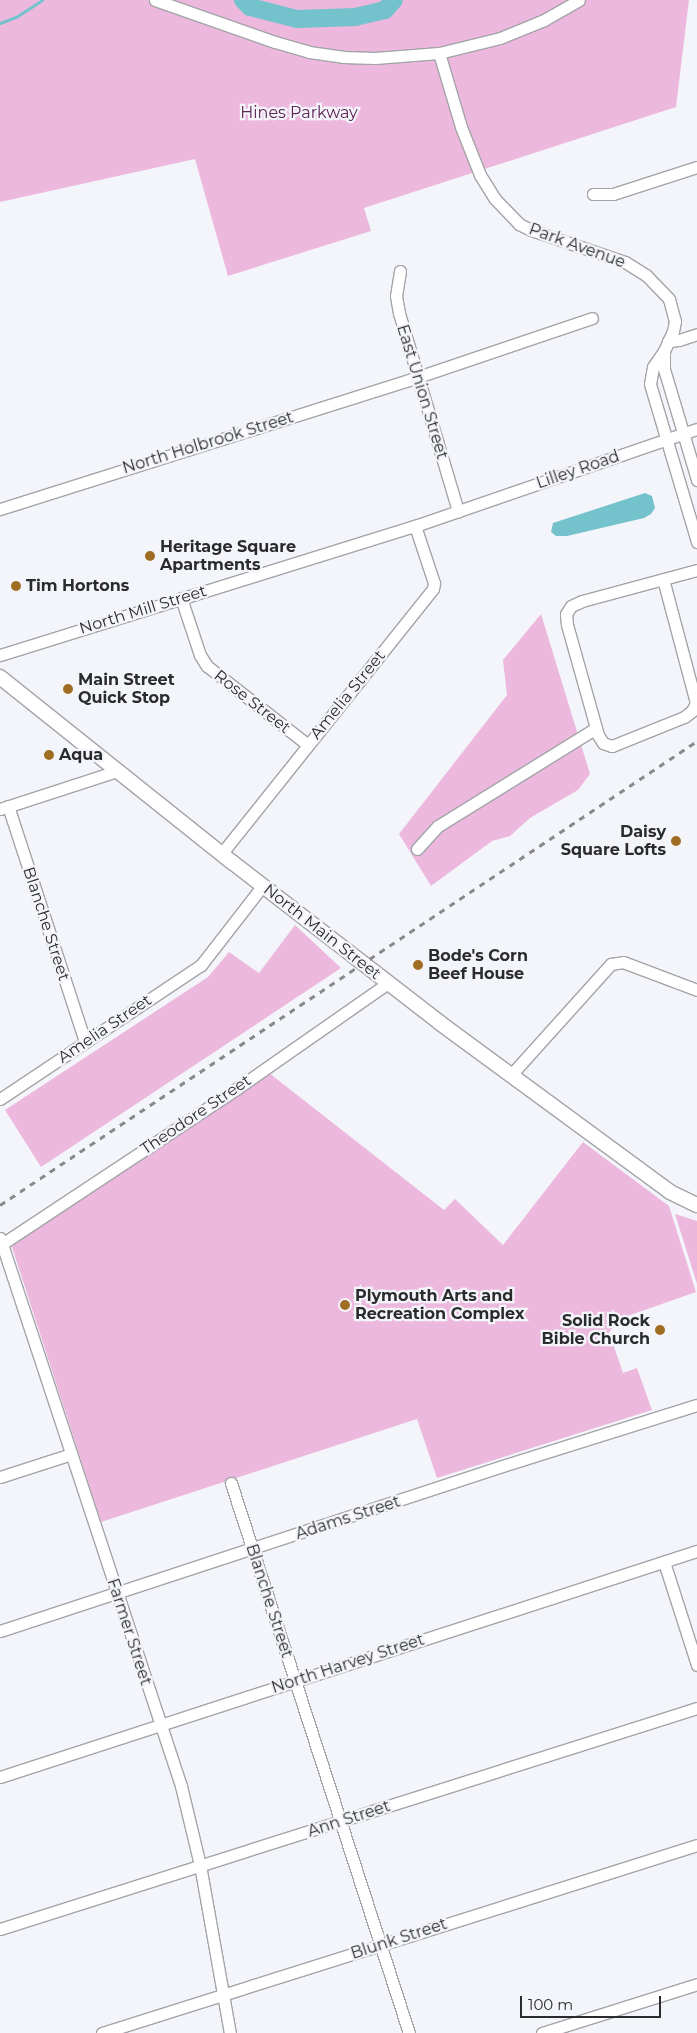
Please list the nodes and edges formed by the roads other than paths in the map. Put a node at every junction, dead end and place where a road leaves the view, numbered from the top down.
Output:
1 (154, 0) edge
2 (579, 0) edge
3 (565, 4) edge
4 (439, 54) junction
5 (697, 167) edge
6 (593, 194) dead end
7 (400, 271) dead end
8 (592, 318) dead end
9 (697, 334) edge
10 (666, 346) junction
11 (417, 377) junction
12 (697, 429) edge
13 (683, 434) junction
14 (668, 439) junction
15 (697, 480) edge
16 (0, 508) edge
17 (458, 511) junction
18 (415, 526) junction
19 (697, 542) edge
20 (697, 570) edge
21 (663, 579) junction
22 (181, 598) junction
23 (0, 655) edge
24 (0, 677) edge
25 (596, 728) junction
26 (308, 745) junction
27 (117, 771) junction
28 (4, 807) edge
29 (417, 849) dead end
30 (222, 852) junction
31 (263, 885) junction
32 (388, 983) junction
33 (697, 990) edge
34 (85, 1042) junction
35 (510, 1076) junction
36 (0, 1099) edge
37 (697, 1205) edge
38 (1, 1241) edge
39 (697, 1405) edge
40 (71, 1454) junction
41 (0, 1477) edge
42 (231, 1483) dead end
43 (252, 1550) junction
44 (697, 1551) edge
45 (664, 1562) junction
46 (117, 1594) junction
47 (0, 1632) edge
48 (697, 1665) edge
49 (295, 1681) junction
50 (697, 1708) edge
51 (160, 1725) junction
52 (0, 1777) edge
53 (341, 1821) junction
54 (697, 1845) edge
55 (200, 1866) junction
56 (0, 1929) edge
57 (380, 1945) junction
58 (697, 1984) edge
59 (223, 1995) junction
60 (102, 2033) edge
61 (230, 2033) edge
62 (409, 2033) edge
63 (542, 2033) edge

1 - 4 street
2 - 3 street
3 - 4 street
4 - 10 street, Park Avenue
5 - 6 street
7 - 11 street, East Union Street
8 - 11 street, North Holbrook Street
9 - 10 street
10 - 13 street
10 - 14 street
11 - 16 street, North Holbrook Street
11 - 17 street, East Union Street
12 - 13 street, Lilley Road
13 - 14 street, Lilley Road
13 - 15 street
14 - 17 street, Lilley Road
14 - 19 street
17 - 18 street, North Mill Street
18 - 22 street, North Mill Street
18 - 26 street, Amelia Street
20 - 21 street
21 - 25 street
21 - 25 street
22 - 23 street, North Mill Street
22 - 26 street, Rose Street
24 - 27 main road, North Main Street
25 - 29 street
26 - 30 street, Amelia Street
27 - 28 street
27 - 30 main road, North Main Street
28 - 34 street, Blanche Street
30 - 31 main road, North Main Street
31 - 32 main road, North Main Street
31 - 34 street, Amelia Street
32 - 35 main road, North Main Street
32 - 38 street, Theodore Street
33 - 35 street
34 - 36 street, Amelia Street
35 - 37 main road, North Main Street
38 - 40 street, Farmer Street
39 - 43 street, Adams Street
40 - 41 street
40 - 46 street, Farmer Street
42 - 43 street, Blanche Street
43 - 46 street, Adams Street
43 - 49 street, Blanche Street
44 - 45 street, North Harvey Street
45 - 48 street
45 - 49 street, North Harvey Street
46 - 47 street, Adams Street
46 - 51 street, Farmer Street
49 - 51 street, North Harvey Street
49 - 53 street, Blanche Street
50 - 53 street, Ann Street
51 - 52 street, North Harvey Street
51 - 55 street, Farmer Street
53 - 55 street, Ann Street
53 - 57 street, Blanche Street
54 - 57 street, Blunk Street
55 - 56 street, Ann Street
55 - 59 street, Farmer Street
57 - 59 street, Blunk Street
57 - 62 street, Blanche Street
58 - 63 street
59 - 60 street, Blunk Street
59 - 61 street, Farmer Street

